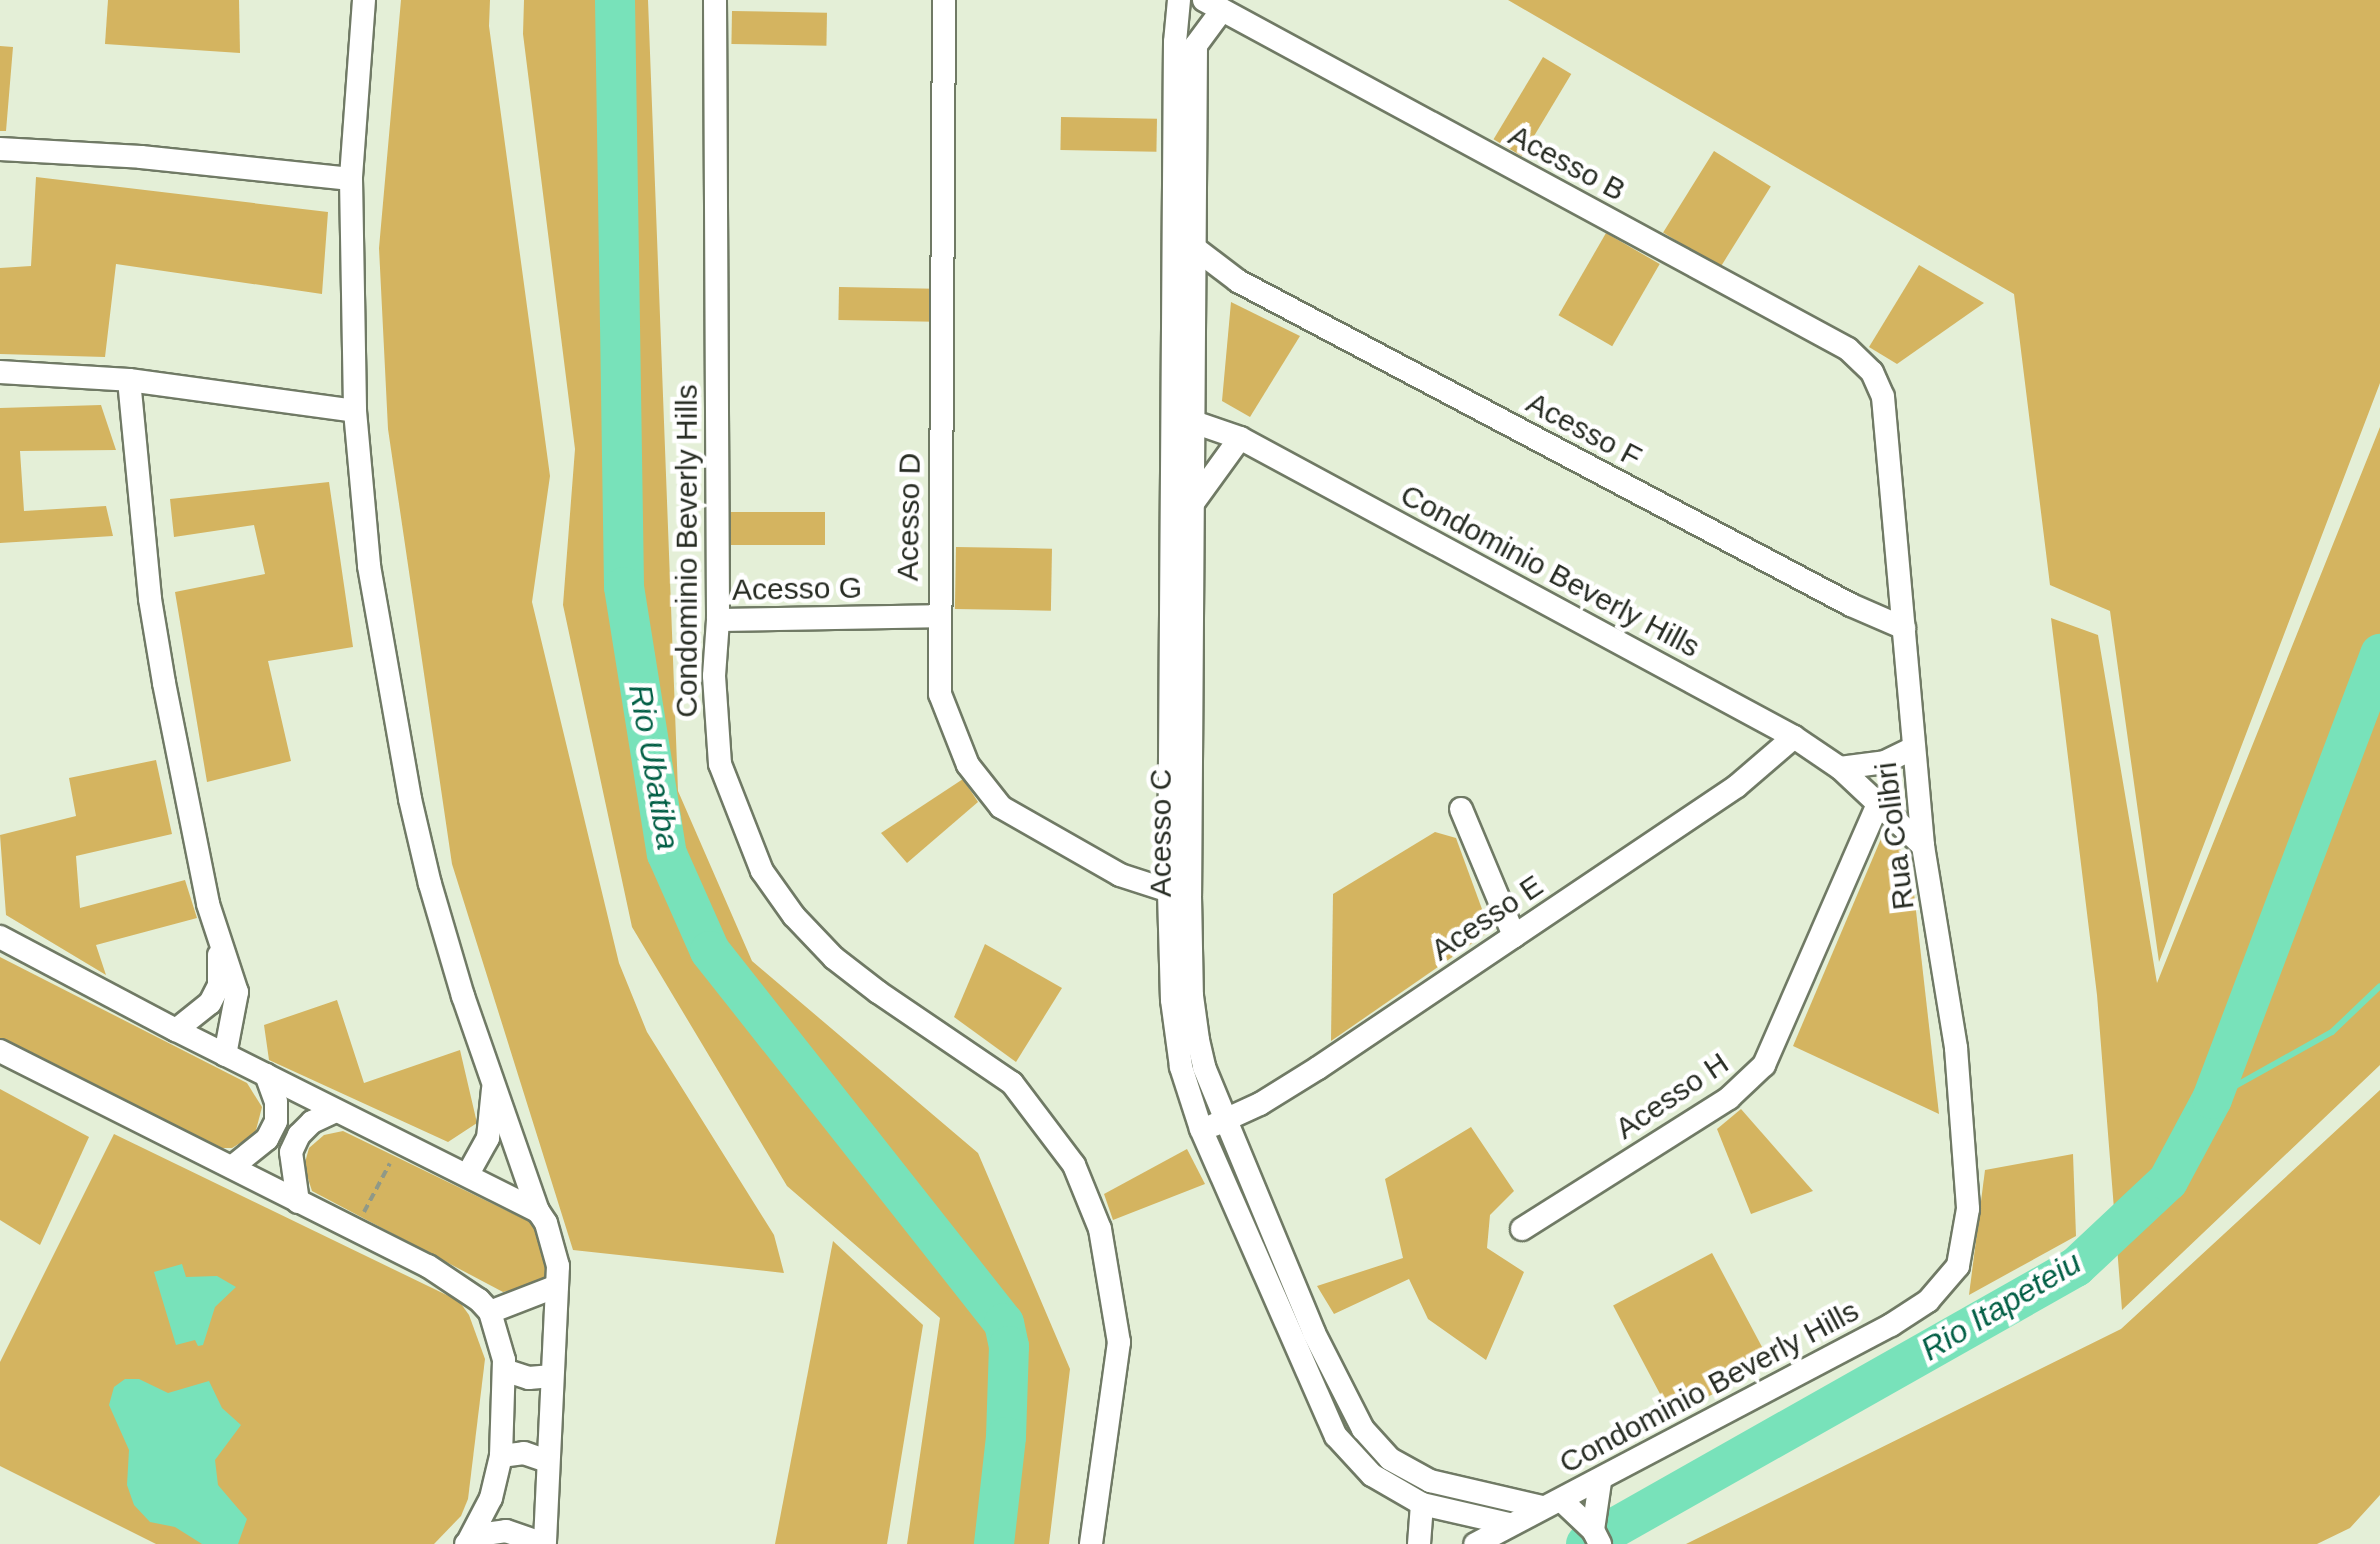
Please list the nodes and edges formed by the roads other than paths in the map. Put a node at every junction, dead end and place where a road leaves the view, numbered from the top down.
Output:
1 (364, 0) edge
2 (715, 0) edge
3 (944, 0) edge
4 (1178, 0) edge
5 (1213, 5) edge
6 (1185, 43) junction
7 (0, 149) edge
8 (351, 179) junction
9 (1186, 242) junction
10 (1238, 280) junction
11 (1183, 296) junction
12 (0, 372) edge
13 (129, 380) junction
14 (1884, 397) joint
15 (355, 411) junction
16 (1181, 417) junction
17 (1240, 438) junction
18 (1193, 504) junction
19 (938, 616) junction
20 (718, 620) junction
21 (1904, 628) junction
22 (1794, 738) junction
23 (1914, 748) junction
24 (1840, 768) junction
25 (1878, 804) junction
26 (1461, 809) dead end
27 (1923, 846) junction
28 (1179, 894) junction
29 (1514, 936) junction
30 (0, 937) edge
31 (218, 942) junction
32 (176, 1030) junction
33 (0, 1051) edge
34 (225, 1055) junction
35 (266, 1075) junction
36 (494, 1081) junction
37 (336, 1111) junction
38 (1226, 1121) junction
39 (1201, 1129) junction
40 (232, 1167) junction
41 (468, 1174) junction
42 (298, 1202) junction
43 (538, 1211) junction
44 (1522, 1229) dead end
45 (1958, 1266) joint
46 (557, 1286) junction
47 (490, 1312) junction
48 (504, 1370) junction
49 (552, 1376) junction
50 (501, 1456) junction
51 (547, 1460) junction
52 (1600, 1482) junction
53 (1422, 1504) junction
54 (1551, 1504) junction
55 (1509, 1524) junction
56 (1596, 1536) edge
57 (467, 1544) edge
58 (544, 1544) edge
59 (1091, 1544) edge
60 (1419, 1544) edge
61 (1475, 1544) edge

1 - 8 street
2 - 20 street, Condominio Beverly Hills
3 - 19 street, Acesso D
4 - 6 street, Acesso C
5 - 6 street
5 - 14 street, Acesso B
6 - 9 street, Acesso C
7 - 8 street
8 - 15 street
9 - 10 street, Acesso F
9 - 11 street, Acesso C
10 - 11 street
10 - 21 street, Acesso F
11 - 16 street, Acesso C
12 - 13 street
13 - 15 street
13 - 31 street
14 - 21 street, Rua Colibri
15 - 36 street
16 - 17 street, Condominio Beverly Hills
16 - 18 street, Acesso C
16 - 28 street, Acesso C
17 - 18 street
17 - 22 street, Condominio Beverly Hills
18 - 28 street, Acesso C
19 - 20 street, Acesso G
19 - 28 street, Acesso D
20 - 59 street, Condominio Beverly Hills
21 - 23 street, Rua Colibri
22 - 24 street, Condominio Beverly Hills
22 - 29 street, Acesso E
23 - 24 street
23 - 27 street, Rua Colibri
24 - 25 street, Condominio Beverly Hills
25 - 27 street, Condominio Beverly Hills
25 - 44 street, Acesso H
26 - 29 street
27 - 45 street, Rua Colibri
28 - 38 street, Acesso C
28 - 39 street, Acesso C
29 - 38 street, Acesso E
30 - 32 street
31 - 32 street
31 - 34 street
32 - 34 street
33 - 40 street
34 - 35 street
35 - 37 street
35 - 40 street
36 - 41 street
36 - 43 street
37 - 41 street
37 - 42 street
38 - 39 street, Acesso E
38 - 54 street, Acesso C
39 - 53 street, Acesso C
40 - 42 street
41 - 43 street
42 - 47 street
43 - 46 street
45 - 52 street, Condominio Beverly Hills
46 - 47 street
46 - 49 street
47 - 48 street
48 - 49 street
48 - 50 street
49 - 51 street
50 - 51 street
50 - 57 street
51 - 58 street
52 - 54 street, Condominio Beverly Hills
52 - 56 street
53 - 55 street, Acesso C
53 - 60 street
54 - 55 street, Condominio Beverly Hills
54 - 56 street
55 - 61 street, Condominio Beverly Hills
57 - 58 street

